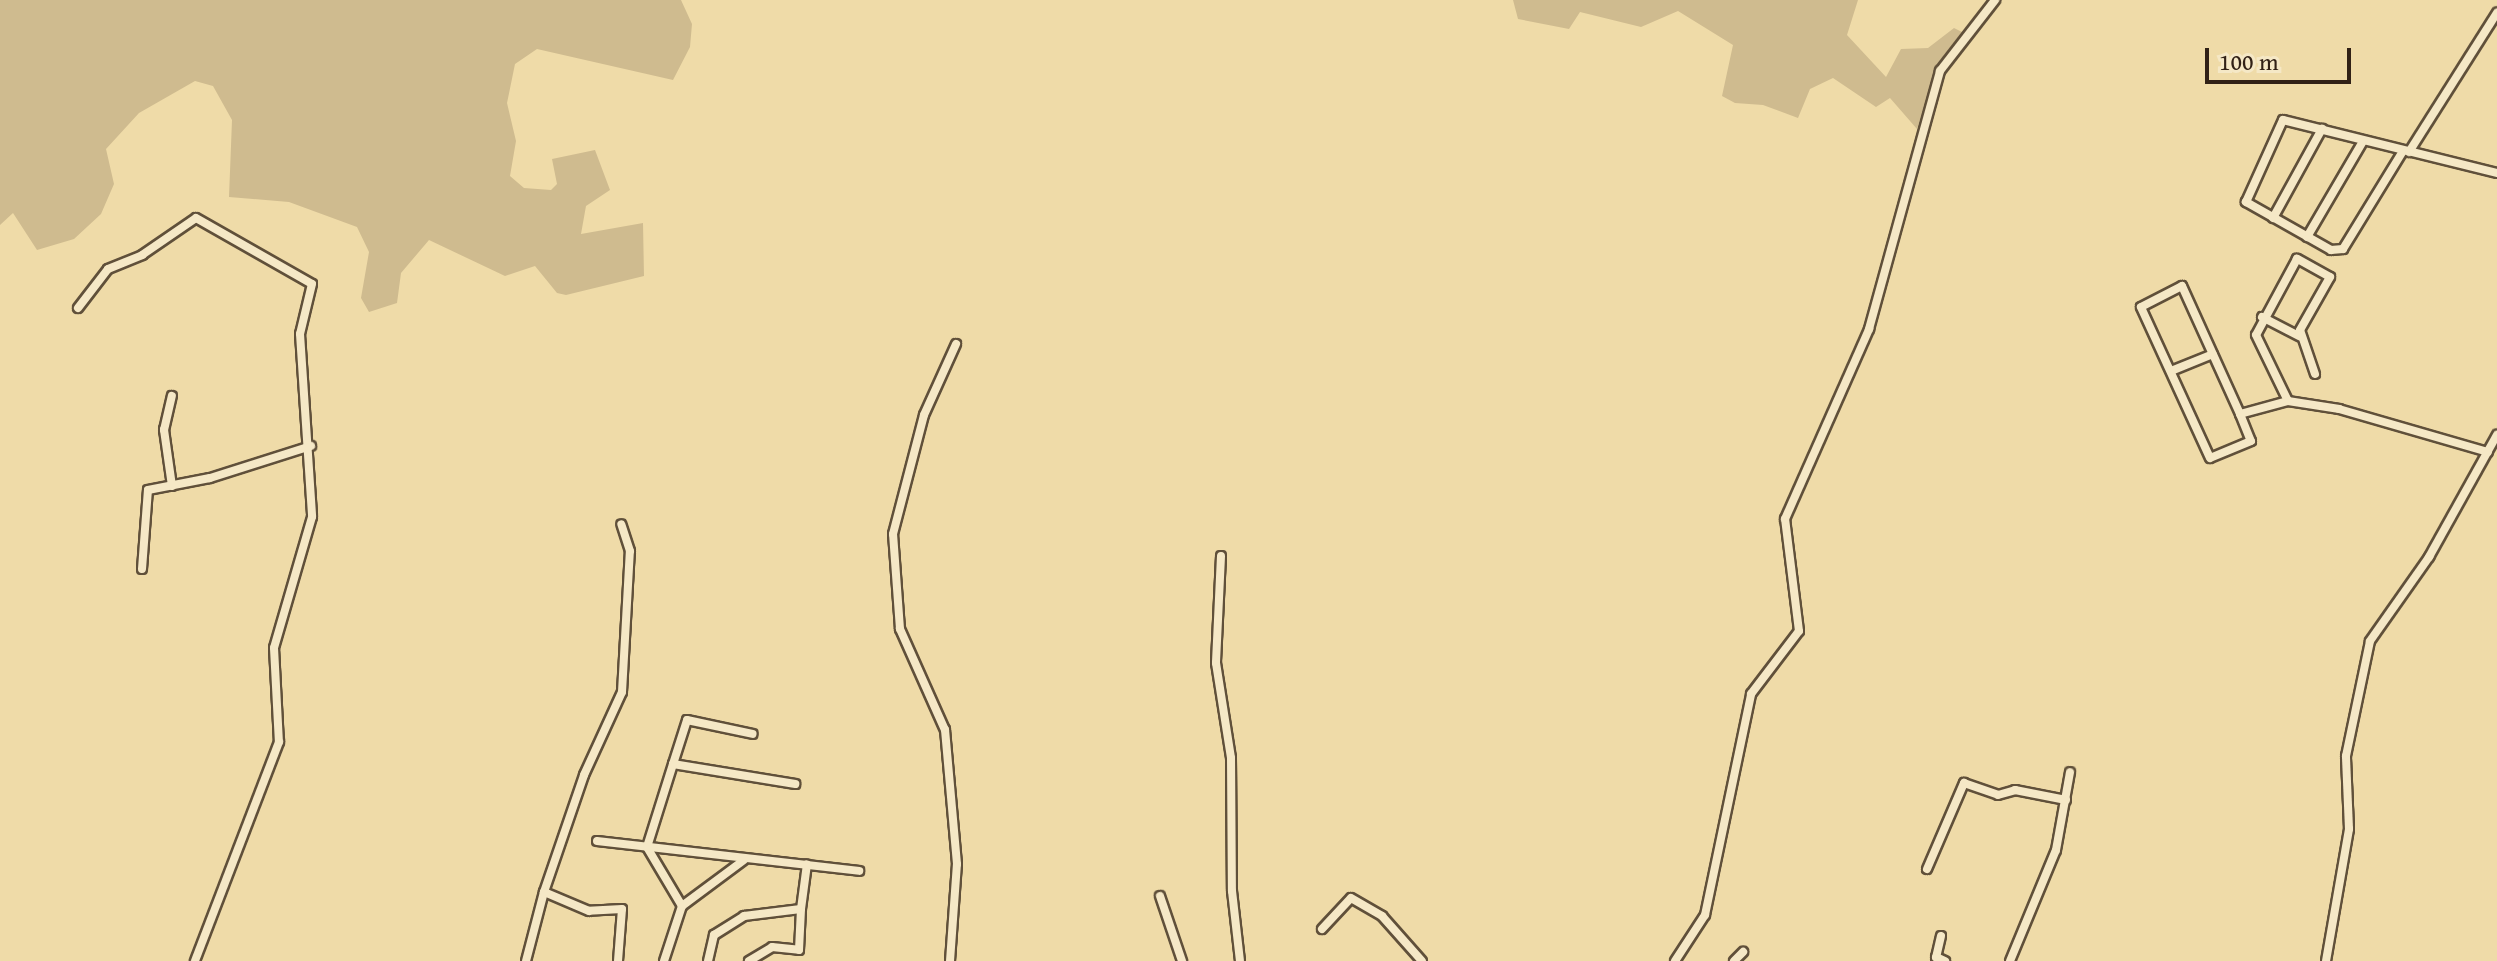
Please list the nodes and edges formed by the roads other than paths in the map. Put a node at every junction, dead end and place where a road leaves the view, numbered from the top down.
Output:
1 (1995, 0) edge
2 (2497, 13) edge
3 (2322, 129) junction
4 (2363, 141) junction
5 (2406, 151) junction
6 (2497, 173) edge
7 (2273, 218) junction
8 (2307, 237) junction
9 (78, 308) dead end
10 (2262, 317) junction
11 (2299, 336) junction
12 (956, 344) dead end
13 (2213, 354) junction
14 (2171, 371) junction
15 (2315, 374) dead end
16 (172, 396) dead end
17 (2288, 401) junction
18 (2240, 414) junction
19 (2497, 435) edge
20 (311, 446) junction
21 (2488, 452) junction
22 (172, 486) junction
23 (621, 524) dead end
24 (1221, 556) dead end
25 (142, 569) dead end
26 (753, 734) dead end
27 (673, 764) junction
28 (2070, 772) dead end
29 (795, 784) dead end
30 (2066, 800) junction
31 (597, 841) dead end
32 (647, 847) junction
33 (745, 859) junction
34 (807, 864) junction
35 (1927, 869) dead end
36 (859, 871) dead end
37 (544, 892) junction
38 (1160, 896) dead end
39 (682, 906) junction
40 (801, 909) junction
41 (1322, 929) dead end
42 (1941, 936) dead end
43 (799, 950) junction
44 (1743, 952) dead end
45 (195, 961) edge
46 (526, 961) edge
47 (618, 961) edge
48 (664, 961) edge
49 (708, 961) edge
50 (749, 961) edge
51 (798, 961) edge
52 (950, 961) edge
53 (1182, 961) edge
54 (1240, 961) edge
55 (1422, 961) edge
56 (1675, 961) edge
57 (1734, 961) edge
58 (1945, 961) edge
59 (2010, 961) edge
60 (2326, 961) edge

1 - 56 street
2 - 5 street
3 - 4 street
3 - 7 street
3 - 7 street
4 - 5 street
4 - 8 street
5 - 6 street
5 - 8 street
7 - 8 street
9 - 20 street
10 - 11 street
10 - 11 street
10 - 17 street
11 - 15 street
12 - 52 street
13 - 14 street
13 - 14 street
13 - 18 street
14 - 18 street
16 - 22 street
17 - 18 street
17 - 21 street
19 - 21 street
20 - 22 street
20 - 45 street
21 - 60 street
22 - 25 street
23 - 37 street
24 - 54 street
26 - 27 street
27 - 29 street
27 - 32 street
28 - 30 street
30 - 35 street
30 - 59 street
31 - 32 street
32 - 33 street
32 - 39 street
33 - 34 street
33 - 39 street
34 - 36 street
34 - 40 street
37 - 46 street
37 - 47 street
38 - 53 street
39 - 48 street
40 - 43 street
40 - 49 street
41 - 55 street
42 - 58 street
43 - 50 street
43 - 51 street
44 - 57 street

